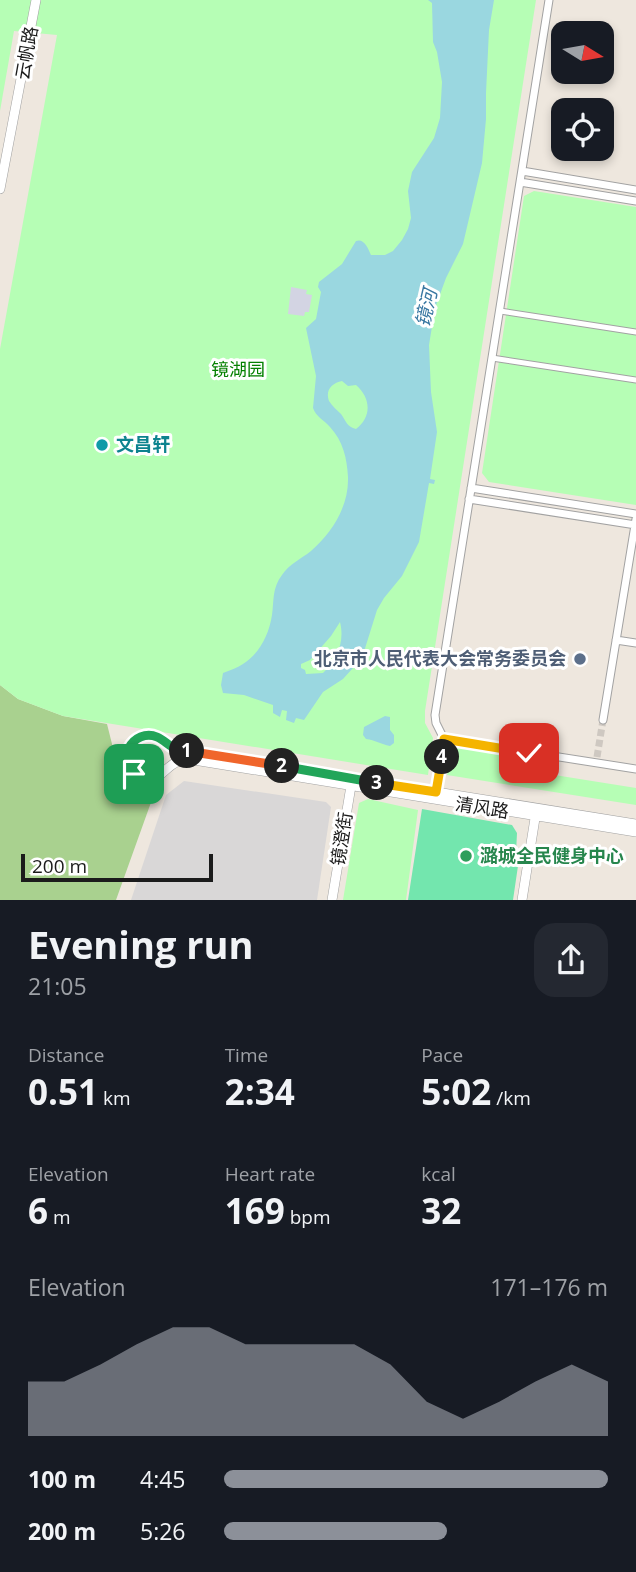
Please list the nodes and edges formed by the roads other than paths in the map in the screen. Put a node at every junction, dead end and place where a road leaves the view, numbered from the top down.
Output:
1 (36, 0) edge
2 (549, 0) edge
3 (522, 171) junction
4 (520, 182) junction
5 (0, 189) edge
6 (636, 190) edge
7 (636, 201) edge
8 (500, 311) junction
9 (636, 332) edge
10 (492, 358) junction
11 (636, 380) edge
12 (471, 488) junction
13 (470, 499) junction
14 (636, 514) edge
15 (636, 523) edge
16 (616, 640) junction
17 (636, 643) edge
18 (603, 720) tunnel mouth
19 (444, 739) junction
20 (636, 769) edge
21 (352, 782) junction
22 (435, 796) junction
23 (536, 812) junction
24 (636, 824) edge
25 (636, 832) edge
26 (332, 900) edge
27 (522, 900) edge

1 - 5 street, 云帆路
2 - 3 street
3 - 4 street
3 - 6 street
4 - 7 street
4 - 8 street
8 - 9 street
8 - 10 street
10 - 11 street
10 - 12 street
12 - 13 street
12 - 14 street
13 - 15 street
13 - 19 street
15 - 16 street
16 - 17 street
16 - 18 street
19 - 20 street
19 - 22 street
21 - 21 street, 清风路
21 - 22 street, 清风路
21 - 26 street, 镜澄街
22 - 23 street, 清风路
23 - 24 street, 清风路
23 - 25 street, 清风路
23 - 27 street

